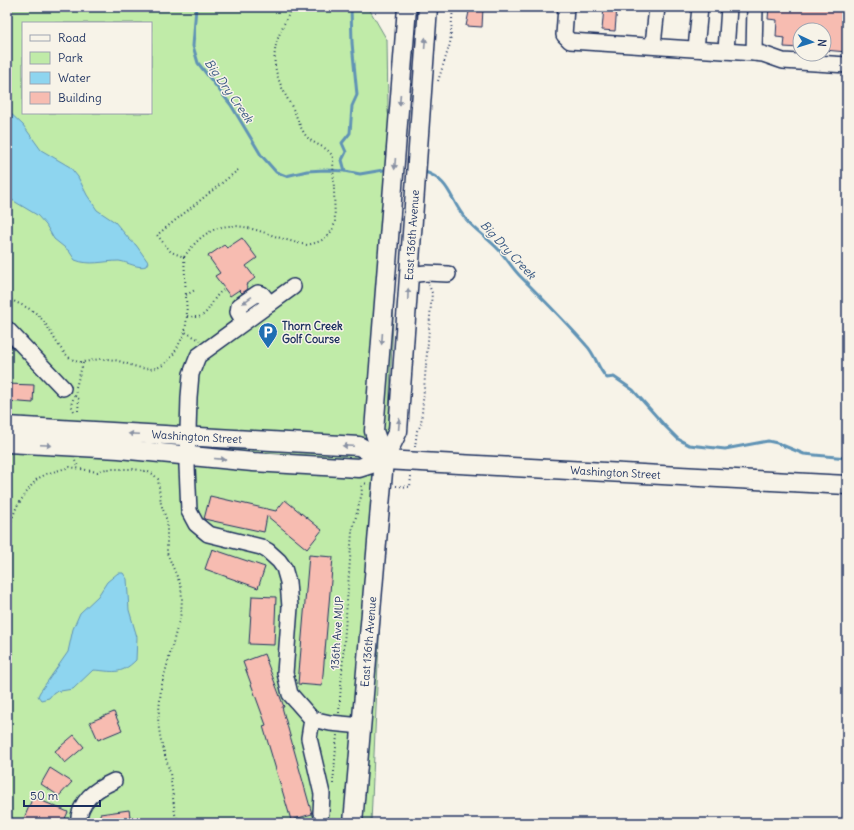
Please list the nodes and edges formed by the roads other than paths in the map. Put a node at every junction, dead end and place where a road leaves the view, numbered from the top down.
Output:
1 (407, 7) edge
2 (428, 7) edge
3 (566, 7) edge
4 (656, 7) edge
5 (700, 7) edge
6 (729, 7) edge
7 (755, 7) edge
8 (653, 46) junction
9 (693, 48) junction
10 (726, 51) junction
11 (754, 53) junction
12 (847, 65) edge
13 (448, 274) dead end
14 (408, 275) junction
15 (293, 288) dead end
16 (7, 329) edge
17 (69, 392) road end
18 (7, 426) edge
19 (187, 436) junction
20 (7, 443) edge
21 (187, 456) junction
22 (384, 460) junction
23 (847, 485) edge
24 (312, 719) junction
25 (362, 726) junction
26 (114, 781) dead end
27 (320, 813) dead end
28 (78, 823) edge
29 (353, 823) edge

1 -> 22 main road, East 136th Avenue
14 -> 2 main road, East 136th Avenue
3 - 8 street
4 - 8 street
5 - 9 street
6 - 10 street
7 - 11 street
8 - 9 street
9 - 10 street
10 - 11 street
11 - 12 street
13 - 14 street
22 -> 14 main road, East 136th Avenue
15 - 19 street
16 - 17 street
19 -> 18 main road, Washington Street
19 - 21 street
22 -> 19 main road, Washington Street
20 -> 21 main road, Washington Street
21 -> 22 main road, Washington Street
21 - 24 street
22 - 23 main road, Washington Street
22 - 25 main road, East 136th Avenue
24 - 25 street
24 - 27 street
25 - 29 main road, East 136th Avenue
26 - 28 street

